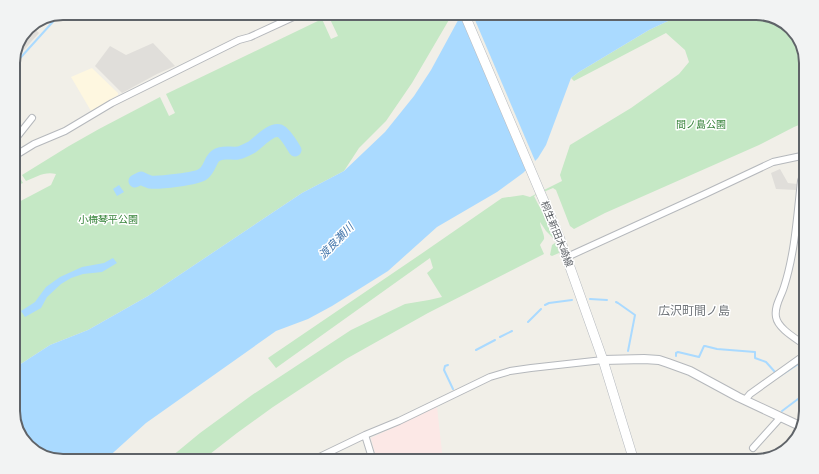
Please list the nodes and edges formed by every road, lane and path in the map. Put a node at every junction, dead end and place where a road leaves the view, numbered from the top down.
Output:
1 (287, 20) edge
2 (467, 20) edge
3 (32, 118) dead end
4 (20, 133) edge
5 (20, 152) edge
6 (799, 156) edge
7 (799, 197) edge
8 (567, 257) junction
9 (799, 341) edge
10 (799, 359) edge
11 (603, 360) junction
12 (745, 400) junction
13 (780, 418) junction
14 (797, 425) edge
15 (365, 435) junction
16 (753, 448) dead end
17 (326, 454) edge
18 (371, 454) edge
19 (632, 454) edge

1 - 5 street
2 - 8 main road, 桐生新田木崎線
3 - 4 street
6 - 8 street
7 - 9 street
8 - 11 main road, 桐生新田木崎線
10 - 12 street
11 - 12 street
11 - 15 street
11 - 19 main road, 桐生新田木崎線
12 - 13 street
13 - 14 street
13 - 16 street
15 - 17 street
15 - 18 street

